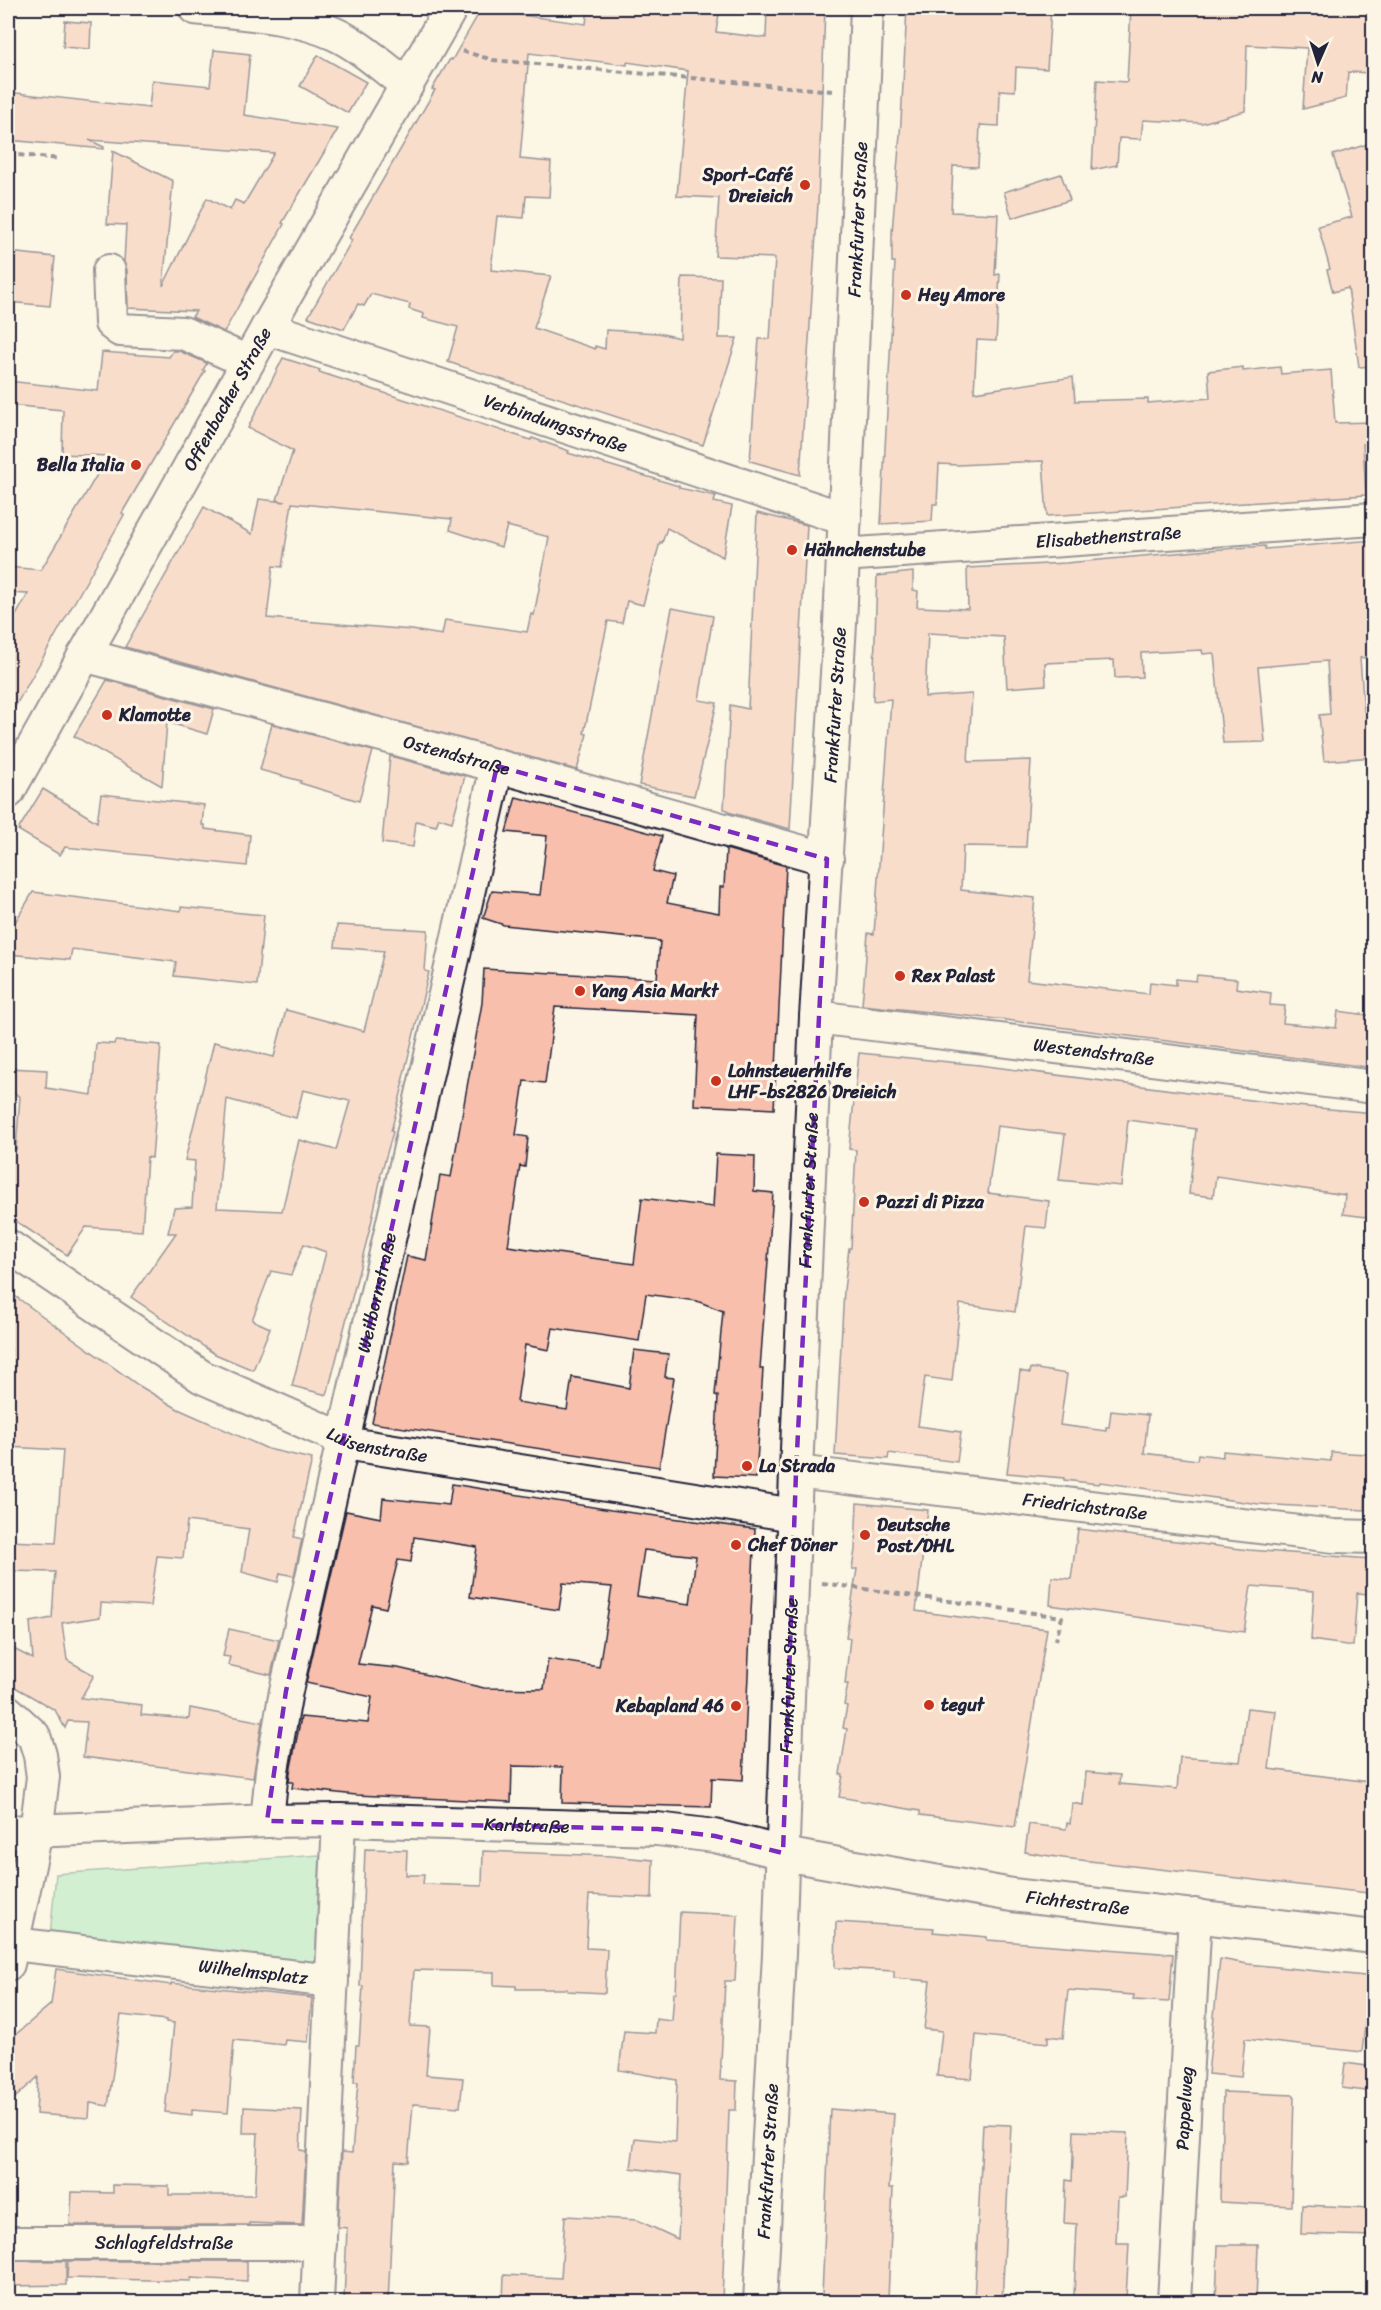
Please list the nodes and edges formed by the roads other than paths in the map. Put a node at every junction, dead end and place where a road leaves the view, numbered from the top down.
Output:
1 (195, 8) edge
2 (451, 8) edge
3 (867, 8) edge
4 (407, 85) junction
5 (109, 272) dead end
6 (267, 328) junction
7 (248, 362) junction
8 (845, 519) junction
9 (1374, 519) edge
10 (842, 555) junction
11 (84, 655) junction
12 (497, 766) junction
13 (8, 792) edge
14 (827, 859) junction
15 (816, 1017) junction
16 (1374, 1087) edge
17 (8, 1246) edge
18 (345, 1439) junction
19 (796, 1472) junction
20 (794, 1515) junction
21 (1374, 1537) edge
22 (8, 1712) edge
23 (339, 1820) junction
24 (267, 1821) junction
25 (22, 1832) edge
26 (783, 1853) junction
27 (1195, 1915) junction
28 (1374, 1937) edge
29 (10, 1954) edge
30 (332, 1981) junction
31 (8, 2243) edge
32 (320, 2243) junction
33 (317, 2302) edge
34 (760, 2302) edge
35 (1174, 2302) edge

1 - 4 street
2 - 4 street, Offenbacher Straße
3 - 8 street, Frankfurter Straße
4 - 6 street, Offenbacher Straße
5 - 7 street
6 - 7 street, Offenbacher Straße
6 - 8 street, Verbindungsstraße
7 - 11 street, Offenbacher Straße
8 - 10 street, Frankfurter Straße
9 - 10 street, Elisabethenstraße
10 - 14 street, Frankfurter Straße
11 - 12 street, Ostendstraße
11 - 13 street, Offenbacher Straße
12 - 14 street, Ostendstraße
12 - 18 street, Weilbornstraße
14 - 15 street, Frankfurter Straße
15 - 16 street, Westendstraße
15 - 19 street, Frankfurter Straße
17 - 18 street, Luisenstraße
18 - 20 street, Luisenstraße
18 - 24 street, Weilbornstraße
19 - 20 street, Frankfurter Straße
19 - 21 street, Friedrichstraße
20 - 26 street, Frankfurter Straße
22 - 25 street
23 - 24 street, Karlstraße
23 - 26 street, Karlstraße
23 - 30 street, Wilhelmsplatz
24 - 25 street
25 - 29 street
26 - 27 street, Fichtestraße
26 - 34 street, Frankfurter Straße
27 - 28 street, Fichtestraße
27 - 35 street, Pappelweg
29 - 30 street, Wilhelmsplatz
30 - 32 street
31 - 32 street, Schlagfeldstraße
32 - 33 street

